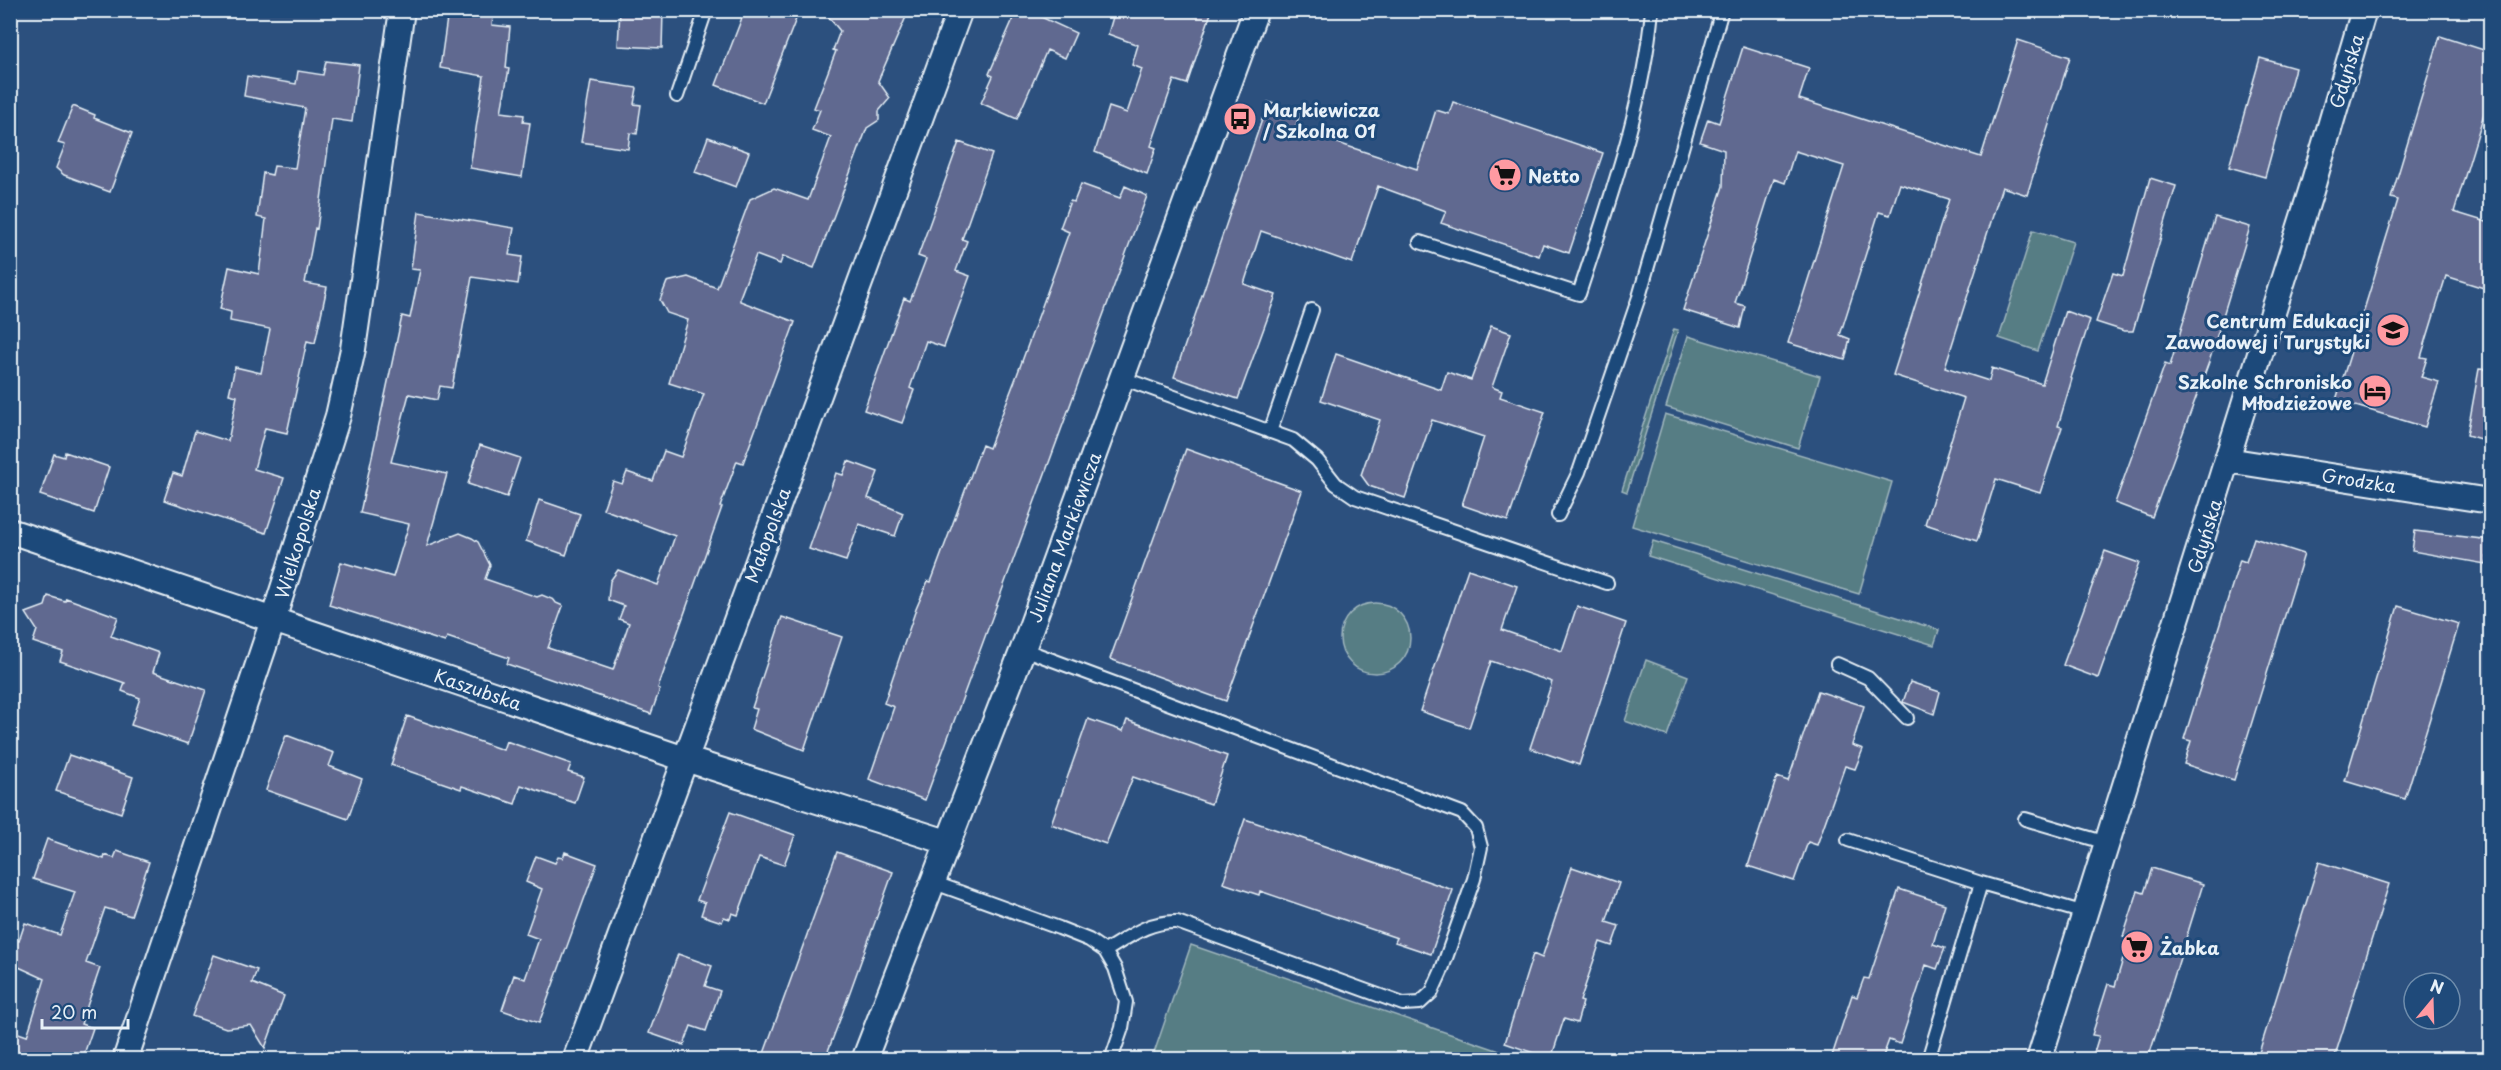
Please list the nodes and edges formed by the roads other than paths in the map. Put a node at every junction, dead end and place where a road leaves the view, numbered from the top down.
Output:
1 (402, 10) edge
2 (706, 10) edge
3 (960, 10) edge
4 (1256, 10) edge
5 (1652, 10) edge
6 (1722, 10) edge
7 (2364, 10) edge
8 (677, 96) dead end
9 (1420, 242) dead end
10 (1312, 310) dead end
11 (1122, 378) junction
12 (1270, 432) junction
13 (2227, 460) junction
14 (2490, 501) edge
15 (1558, 515) dead end
16 (10, 531) edge
17 (1607, 583) dead end
18 (273, 620) junction
19 (1023, 649) junction
20 (1837, 664) dead end
21 (1907, 718) dead end
22 (685, 759) junction
23 (2025, 819) dead end
24 (1848, 840) dead end
25 (947, 842) junction
26 (2107, 843) junction
27 (932, 882) junction
28 (1981, 883) junction
29 (2085, 913) junction
30 (1105, 951) junction
31 (125, 1059) edge
32 (576, 1059) edge
33 (864, 1059) edge
34 (1111, 1059) edge
35 (1928, 1059) edge
36 (2039, 1059) edge

1 - 18 street, Wielkopolska
2 - 8 lane
3 - 22 street, Małopolska
4 - 11 street, Juliana Markiewicza
5 - 9 lane
6 - 15 lane
7 - 13 street, Gdyńska
10 - 12 lane
11 - 12 lane
11 - 19 street, Juliana Markiewicza
12 - 17 lane
13 - 14 street, Grodzka
13 - 26 street, Gdyńska
16 - 18 street, Kaszubska
18 - 22 street, Kaszubska
18 - 31 street, Wielkopolska
19 - 25 street, Juliana Markiewicza
19 - 30 lane
20 - 21 lane
22 - 25 street, Kaszubska
22 - 32 street, Małopolska
23 - 26 lane
24 - 28 lane
25 - 27 street, Juliana Markiewicza
26 - 29 street, Gdyńska
27 - 30 lane
27 - 33 street, Juliana Markiewicza
28 - 29 lane
28 - 35 lane
29 - 36 street, Gdyńska
30 - 34 lane

